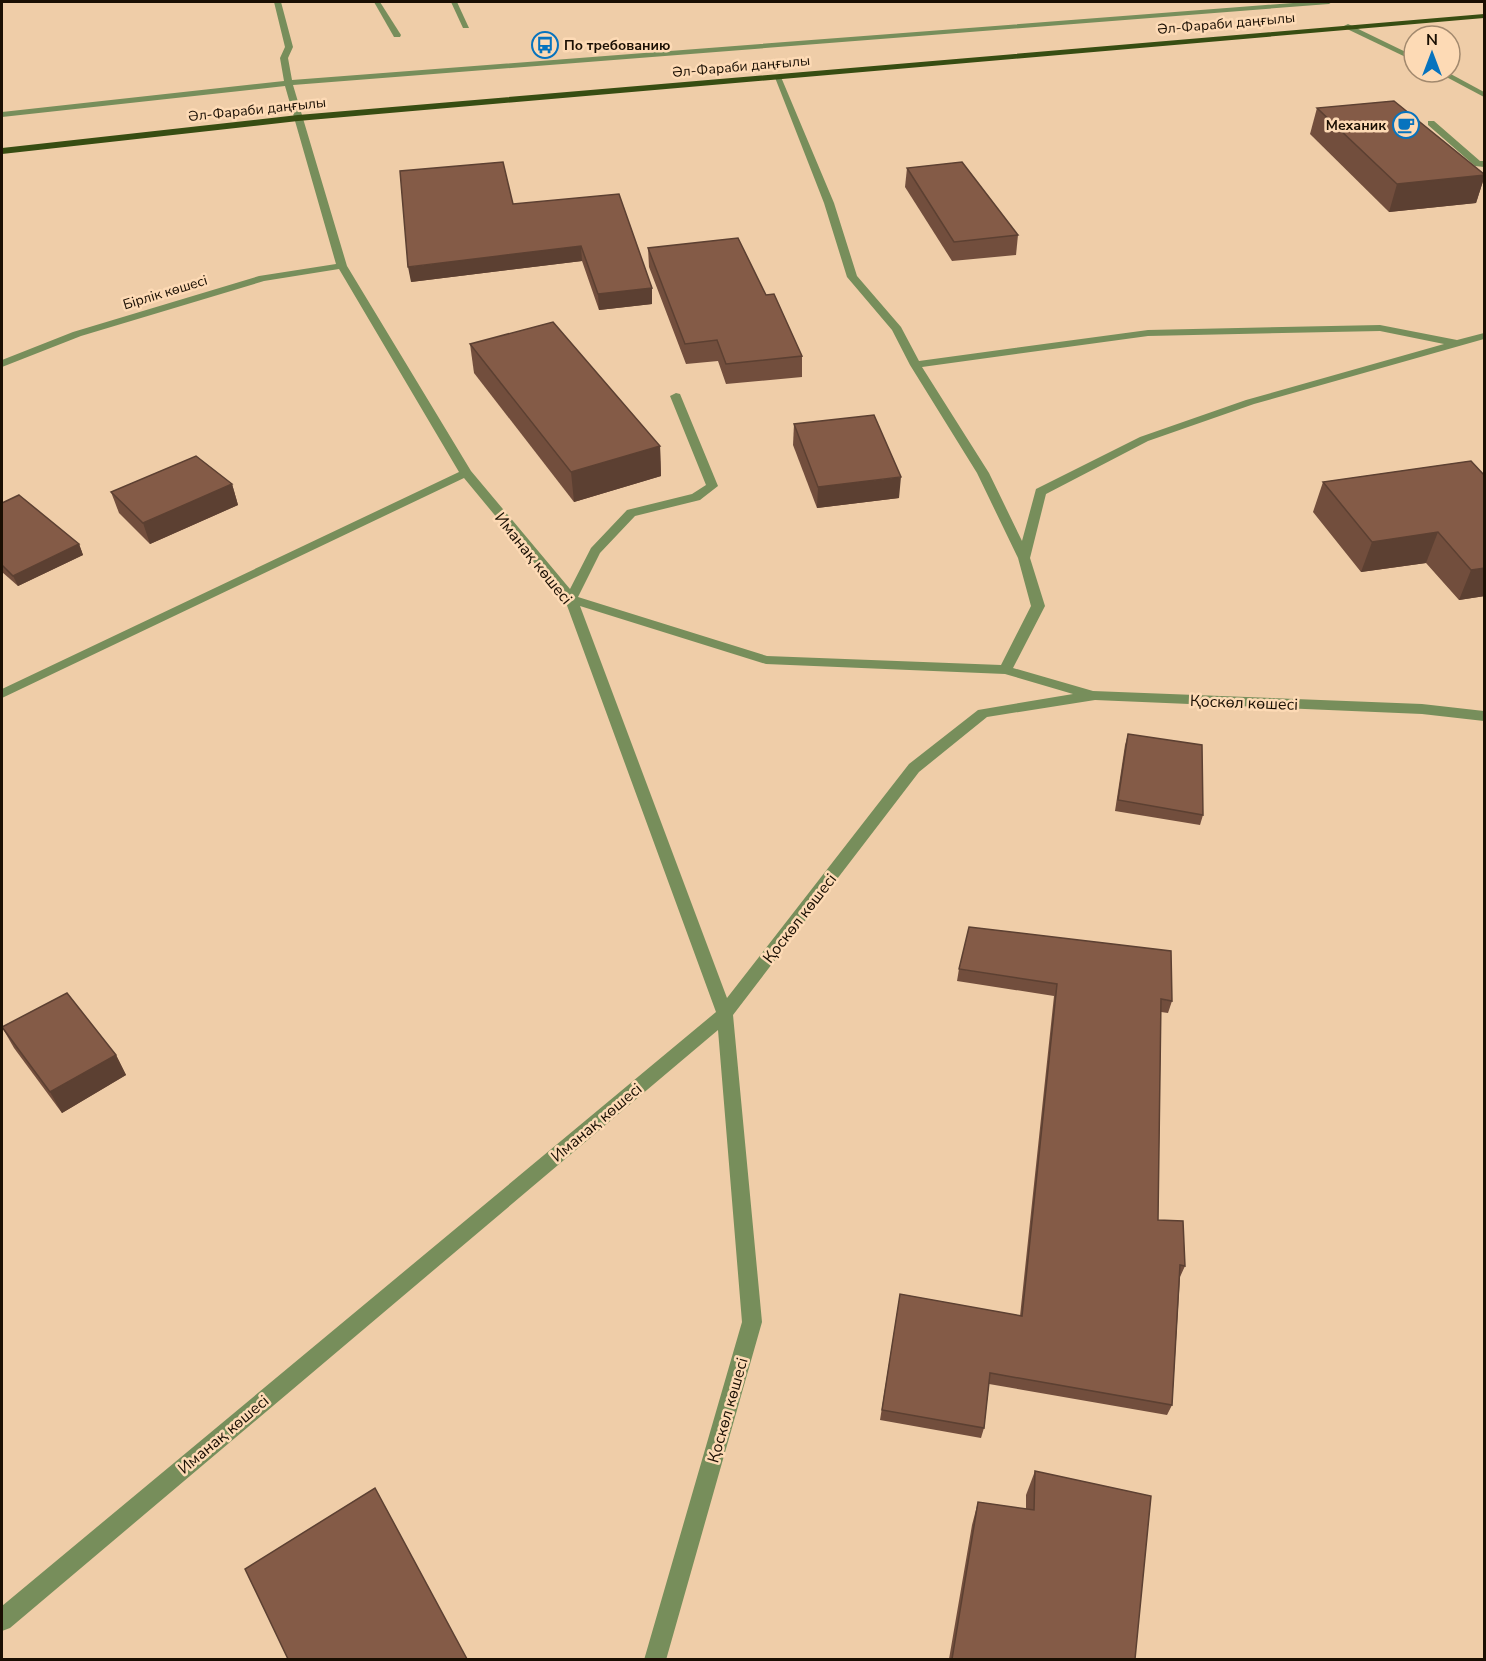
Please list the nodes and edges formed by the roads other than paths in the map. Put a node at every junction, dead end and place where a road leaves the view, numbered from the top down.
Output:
1 (277, 2) edge
2 (377, 2) edge
3 (454, 2) edge
4 (1190, 2) edge
5 (1329, 2) edge
6 (1219, 11) junction
7 (1485, 16) edge
8 (466, 26) dead end
9 (1348, 26) junction
10 (397, 35) dead end
11 (1402, 53) edge
12 (777, 76) junction
13 (288, 83) junction
14 (1462, 83) edge
15 (1485, 95) edge
16 (2, 115) edge
17 (298, 118) junction
18 (1431, 123) dead end
19 (2, 151) edge
20 (1485, 164) edge
21 (342, 266) junction
22 (1485, 336) edge
23 (1458, 344) junction
24 (2, 364) edge
25 (915, 365) junction
26 (676, 396) dead end
27 (466, 473) junction
28 (1024, 558) junction
29 (571, 599) junction
30 (1005, 670) junction
31 (2, 694) edge
32 (1095, 695) junction
33 (1485, 716) edge
34 (725, 1014) junction
35 (2, 1620) edge
36 (655, 1659) edge

1 - 13 street, Иманақ көшесі
2 - 10 street
3 - 8 street
4 - 6 street
5 - 6 street
6 - 13 street
7 - 9 main road, Әл-Фараби даңғылы
9 - 11 street
9 - 12 main road, Әл-Фараби даңғылы
12 - 17 main road, Әл-Фараби даңғылы
12 - 25 street
13 - 16 street
13 - 17 street, Иманақ көшесі
14 - 15 street
17 - 19 main road, Әл-Фараби даңғылы
17 - 21 street, Иманақ көшесі
18 - 20 street
21 - 24 street, Бірлік көшесі
21 - 27 street, Иманақ көшесі
22 - 23 street
23 - 25 street
23 - 28 street
25 - 28 street
26 - 29 street
27 - 29 street, Иманақ көшесі
27 - 31 street
28 - 30 street
29 - 30 street
29 - 34 street, Иманақ көшесі
30 - 32 street
32 - 33 street, Қоскөл көшесі
32 - 34 street, Қоскөл көшесі
34 - 35 street, Иманақ көшесі
34 - 36 street, Қоскөл көшесі

